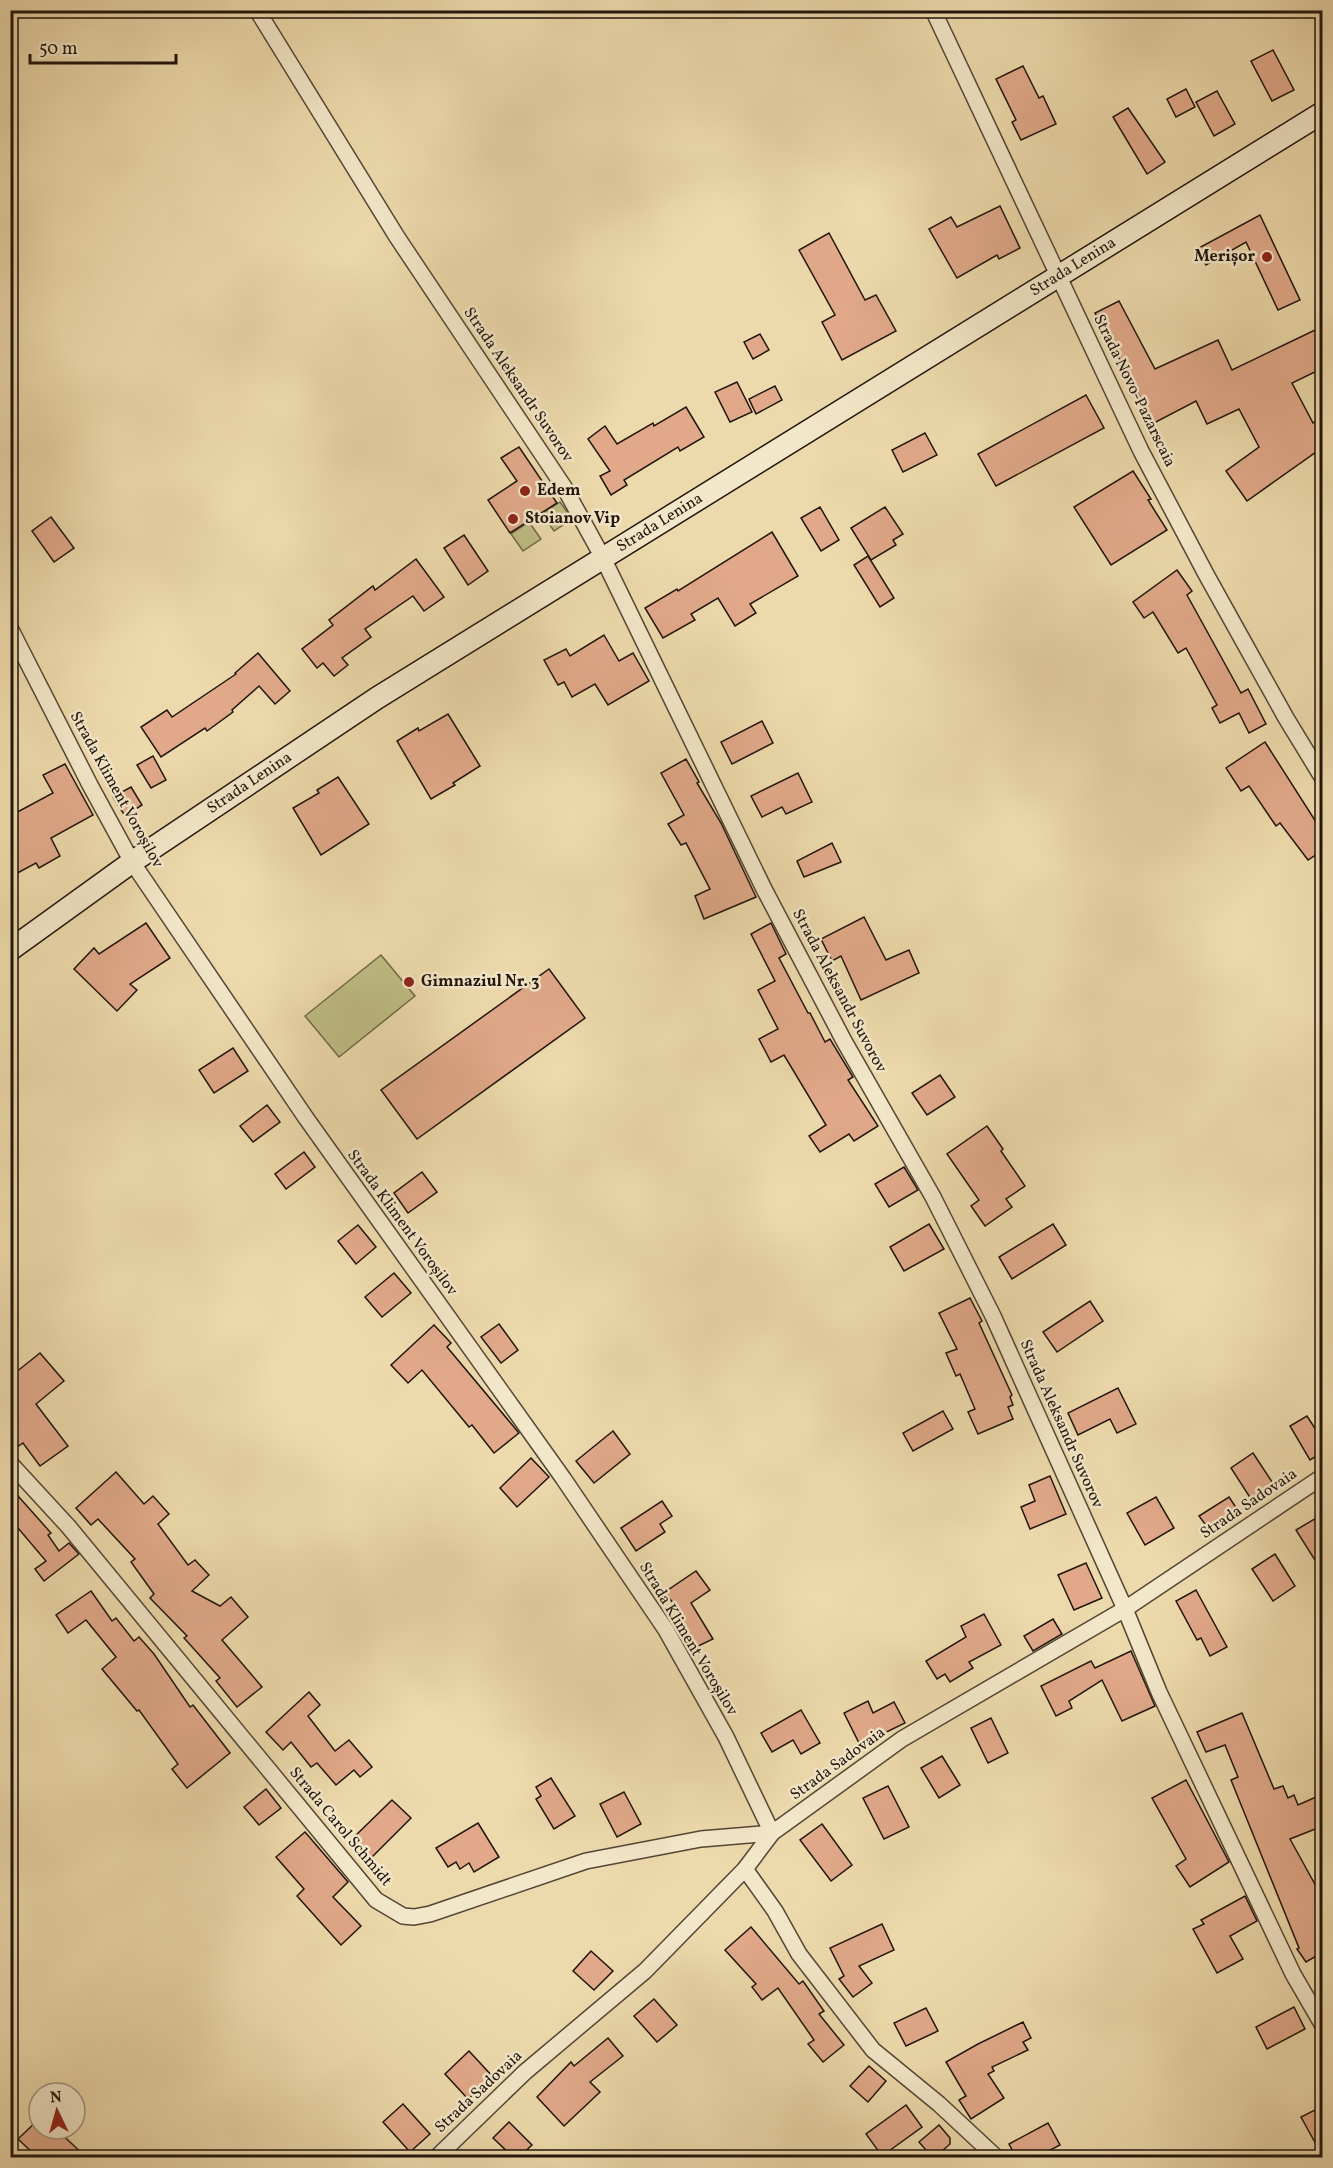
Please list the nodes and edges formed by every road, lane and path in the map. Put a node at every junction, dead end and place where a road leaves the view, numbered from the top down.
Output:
1 (257, 10) edge
2 (933, 10) edge
3 (1323, 113) edge
4 (1059, 275) junction
5 (603, 558) junction
6 (10, 628) edge
7 (1323, 777) edge
8 (132, 862) junction
9 (10, 950) edge
10 (10, 1463) edge
11 (1323, 1476) edge
12 (1125, 1609) junction
13 (772, 1833) junction
14 (745, 1869) junction
15 (1323, 2024) edge
16 (435, 2157) edge
17 (997, 2157) edge

1 - 5 street, Strada Aleksandr Suvorov
2 - 4 street, Strada Novo-Pazarscaia
3 - 4 street, Strada Lenina
4 - 5 street, Strada Lenina
4 - 7 street, Strada Novo-Pazarscaia
5 - 8 street, Strada Lenina
5 - 12 street, Strada Aleksandr Suvorov
6 - 8 street, Strada Kliment Voroșilov
8 - 9 street, Strada Lenina
8 - 13 street, Strada Kliment Voroșilov
10 - 13 street, Strada Carol Schmidt
11 - 12 street, Strada Sadovaia
12 - 13 street, Strada Sadovaia
12 - 15 street, Strada Aleksandr Suvorov
13 - 14 street, Strada Sadovaia
14 - 16 street, Strada Sadovaia
14 - 17 street

